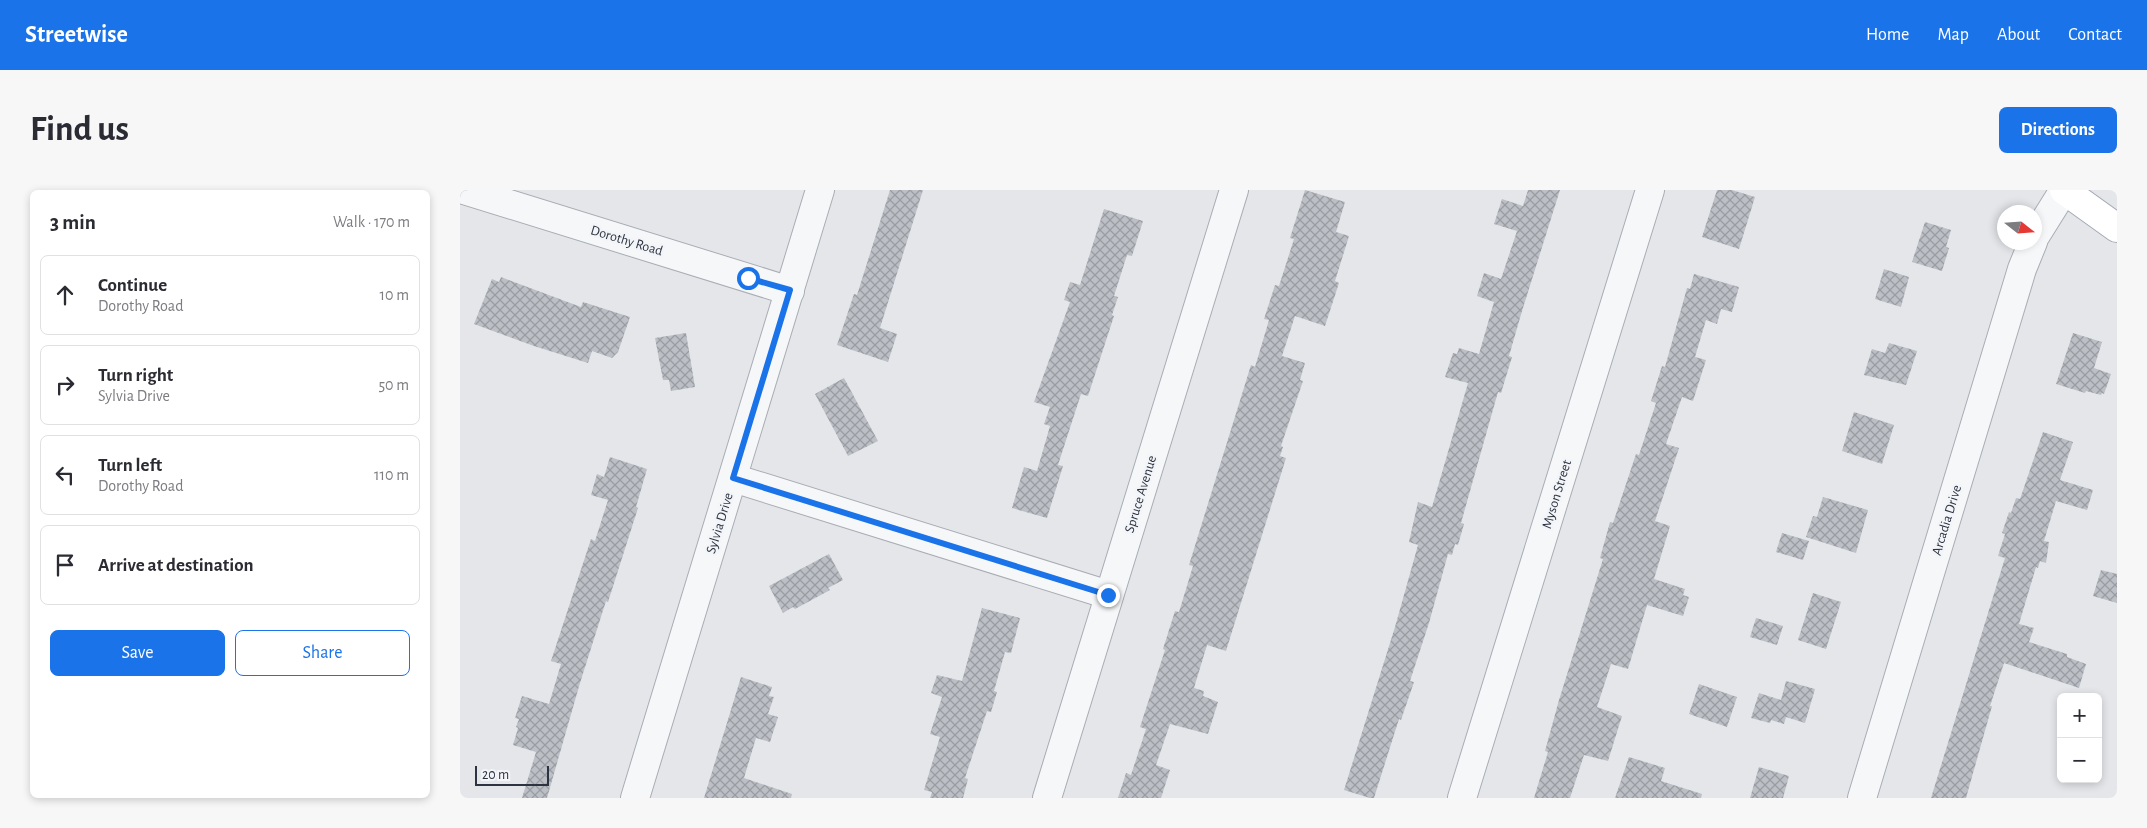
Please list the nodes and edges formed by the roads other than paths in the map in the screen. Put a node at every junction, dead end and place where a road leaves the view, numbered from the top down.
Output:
1 (464, 190) edge
2 (820, 190) edge
3 (1234, 190) edge
4 (1650, 190) edge
5 (2064, 190) edge
6 (2042, 225) edge
7 (2117, 228) edge
8 (2029, 250) edge
9 (790, 290) junction
10 (733, 478) junction
11 (1108, 595) junction
12 (635, 798) edge
13 (1047, 798) edge
14 (1462, 798) edge
15 (1862, 798) edge

1 - 9 street, Dorothy Road
2 - 9 street, Sylvia Drive
3 - 11 street, Spruce Avenue
4 - 14 street, Myson Street
5 - 6 street
5 - 7 main road
8 - 15 street, Arcadia Drive
9 - 10 street, Sylvia Drive
10 - 11 street
10 - 12 street, Sylvia Drive
11 - 13 street, Spruce Avenue

